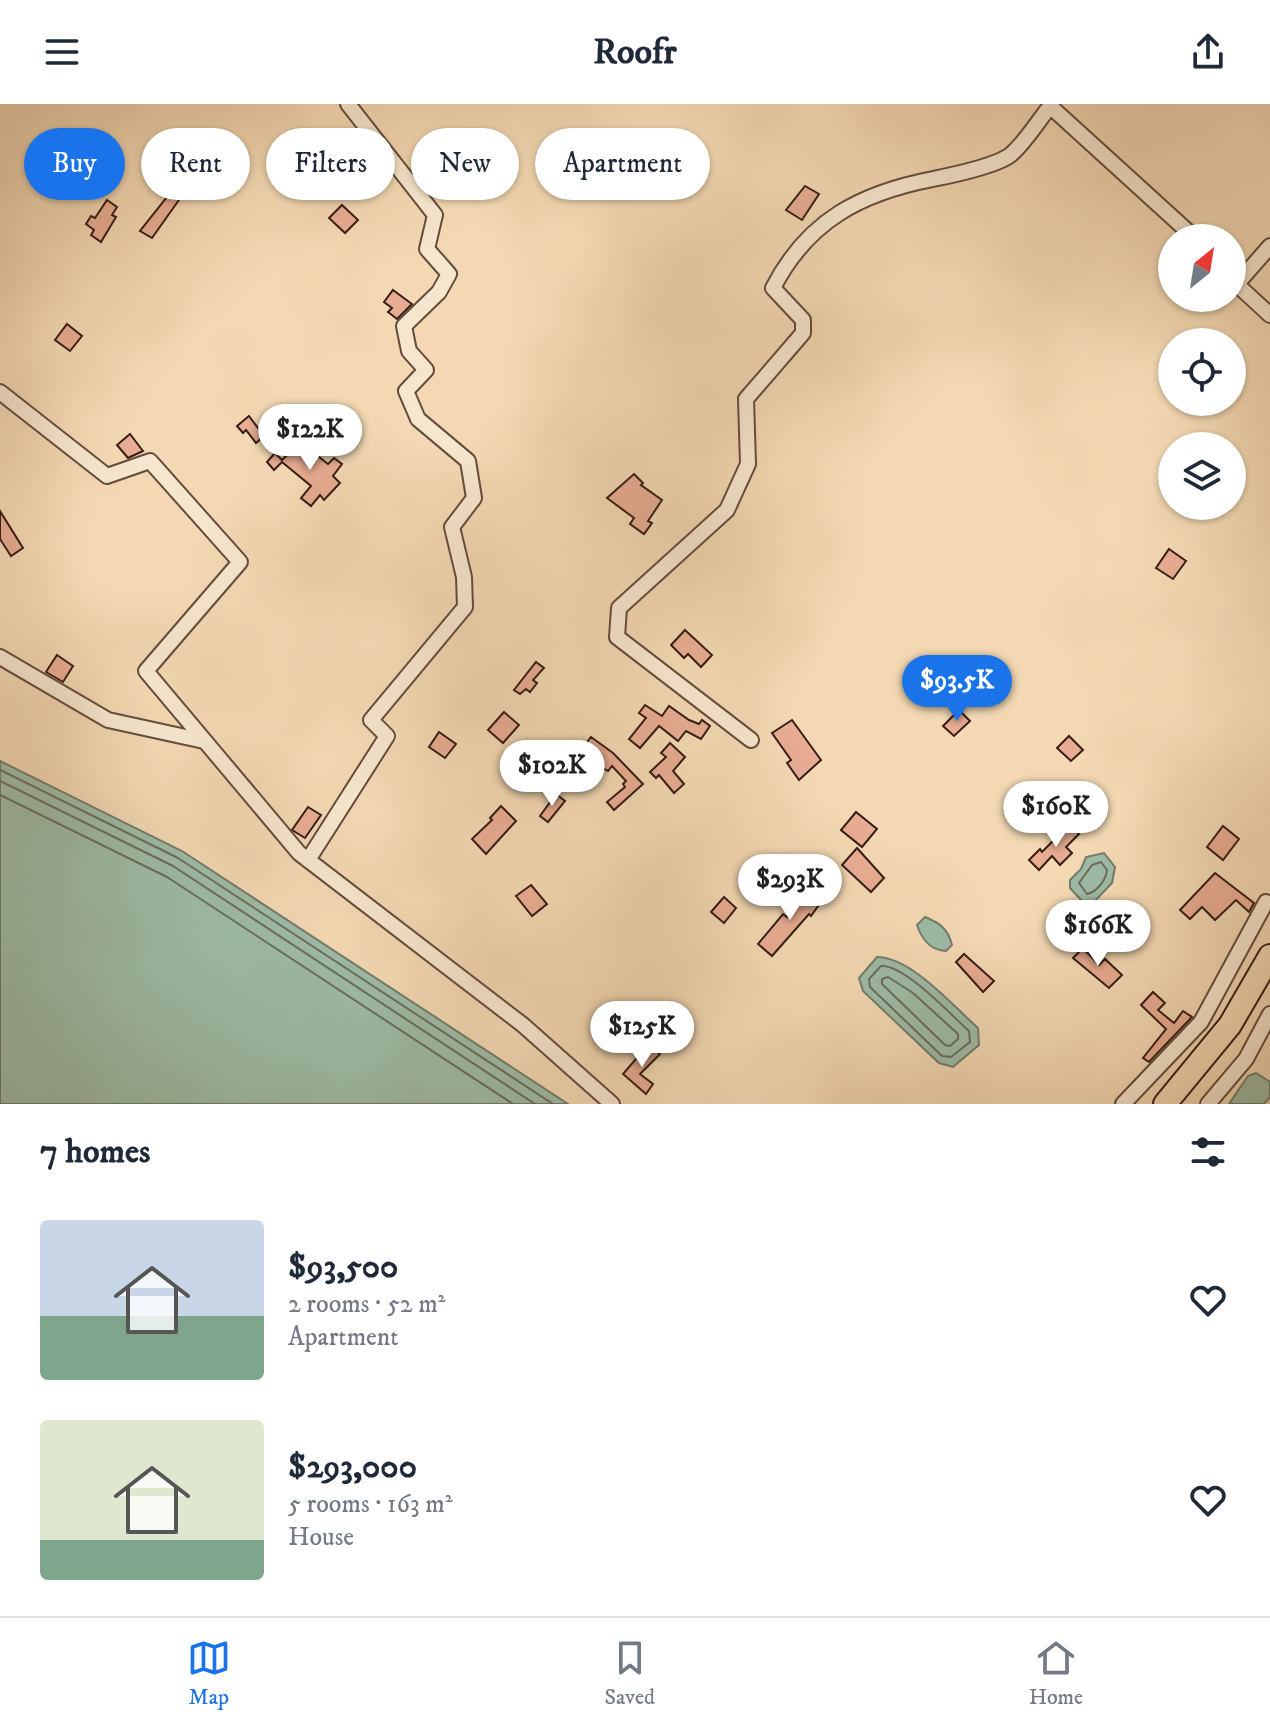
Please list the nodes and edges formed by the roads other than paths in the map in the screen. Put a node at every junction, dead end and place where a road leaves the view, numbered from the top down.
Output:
1 (348, 104) edge
2 (1051, 105) edge
3 (1180, 224) edge
4 (1270, 246) edge
5 (1246, 271) edge
6 (1246, 294) edge
7 (1270, 315) edge
8 (0, 392) edge
9 (0, 657) edge
10 (751, 740) dead end
11 (204, 741) junction
12 (308, 860) junction
13 (1266, 902) dead end
14 (1270, 956) edge
15 (1270, 1014) edge
16 (612, 1104) edge
17 (1123, 1104) edge
18 (1165, 1104) edge
19 (1208, 1104) edge

1 - 12 street
2 - 3 street
2 - 10 street
4 - 5 street
6 - 7 street
8 - 11 street
9 - 11 street
11 - 12 street
12 - 16 street
13 - 17 street
14 - 18 highway
15 - 19 street

